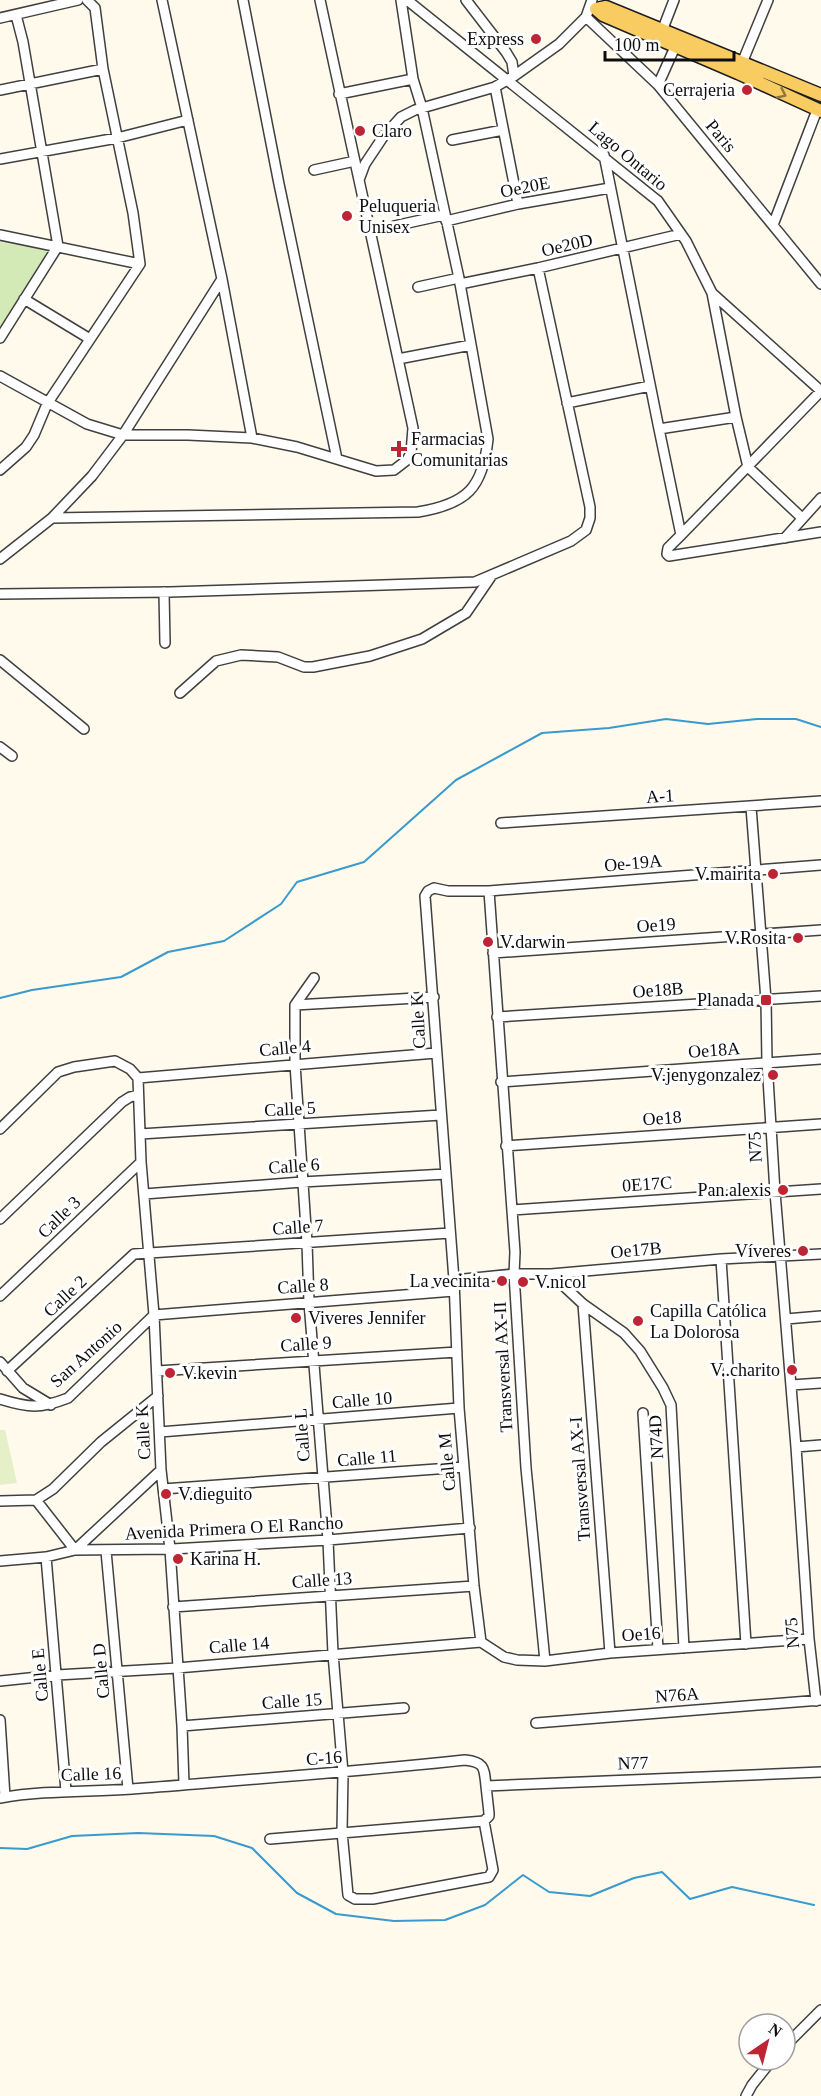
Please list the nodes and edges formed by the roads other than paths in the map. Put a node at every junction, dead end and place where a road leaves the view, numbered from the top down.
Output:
1 (78, 0) edge
2 (87, 0) edge
3 (162, 0) edge
4 (243, 0) edge
5 (320, 0) edge
6 (401, 0) edge
7 (407, 0) edge
8 (466, 0) edge
9 (674, 0) edge
10 (768, 0) edge
11 (590, 4) edge
12 (16, 15) junction
13 (586, 17) junction
14 (0, 18) edge
15 (662, 31) junction
16 (675, 47) junction
17 (742, 63) junction
18 (103, 69) junction
19 (510, 78) junction
20 (413, 79) junction
21 (30, 83) junction
22 (658, 85) junction
23 (495, 87) junction
24 (0, 90) edge
25 (339, 94) junction
26 (821, 95) edge
27 (422, 108) junction
28 (819, 111) edge
29 (188, 120) junction
30 (503, 130) junction
31 (117, 138) junction
32 (452, 141) dead end
33 (42, 150) junction
34 (604, 155) junction
35 (0, 159) edge
36 (354, 161) junction
37 (314, 170) dead end
38 (359, 180) junction
39 (610, 188) junction
40 (518, 204) junction
41 (445, 218) junction
42 (773, 225) junction
43 (394, 226) dead end
44 (681, 234) junction
45 (0, 235) edge
46 (58, 246) junction
47 (623, 249) junction
48 (140, 264) junction
49 (538, 268) junction
50 (222, 279) junction
51 (459, 281) junction
52 (821, 284) edge
53 (418, 287) dead end
54 (712, 293) junction
55 (24, 299) junction
56 (0, 338) edge
57 (90, 339) junction
58 (471, 345) junction
59 (398, 360) junction
60 (0, 376) edge
61 (650, 386) junction
62 (821, 392) edge
63 (567, 403) junction
64 (47, 404) junction
65 (736, 417) junction
66 (659, 429) junction
67 (123, 435) junction
68 (252, 438) junction
69 (337, 459) junction
70 (748, 467) junction
71 (0, 470) edge
72 (821, 498) edge
73 (52, 518) junction
74 (802, 518) junction
75 (821, 532) edge
76 (681, 535) junction
77 (785, 538) junction
78 (0, 559) edge
79 (492, 575) junction
80 (164, 592) junction
81 (0, 594) edge
82 (165, 643) dead end
83 (0, 660) edge
84 (180, 693) dead end
85 (84, 729) dead end
86 (0, 747) edge
87 (12, 756) dead end
88 (821, 801) edge
89 (751, 807) junction
90 (501, 823) dead end
91 (821, 865) edge
92 (757, 869) junction
93 (448, 891) joint
94 (489, 891) junction
95 (821, 930) edge
96 (760, 934) junction
97 (493, 953) junction
98 (314, 978) dead end
99 (821, 996) edge
100 (434, 997) junction
101 (766, 1000) junction
102 (295, 1005) junction
103 (497, 1017) junction
104 (436, 1053) junction
105 (821, 1059) edge
106 (767, 1062) junction
107 (295, 1064) junction
108 (138, 1078) junction
109 (501, 1082) junction
110 (138, 1095) junction
111 (441, 1115) junction
112 (821, 1124) edge
113 (300, 1125) junction
114 (771, 1127) junction
115 (0, 1128) edge
116 (140, 1134) junction
117 (506, 1146) junction
118 (141, 1162) junction
119 (446, 1174) junction
120 (302, 1182) junction
121 (821, 1189) edge
122 (775, 1192) junction
123 (144, 1194) junction
124 (512, 1210) junction
125 (0, 1219) edge
126 (450, 1233) junction
127 (308, 1243) junction
128 (148, 1253) junction
129 (821, 1254) edge
130 (780, 1256) junction
131 (721, 1259) junction
132 (514, 1274) junction
133 (550, 1274) junction
134 (454, 1280) junction
135 (454, 1291) junction
136 (0, 1296) edge
137 (309, 1302) junction
138 (584, 1304) junction
139 (154, 1314) junction
140 (821, 1316) edge
141 (786, 1318) junction
142 (457, 1352) junction
143 (313, 1360) junction
144 (0, 1362) edge
145 (7, 1371) junction
146 (157, 1371) junction
147 (821, 1383) edge
148 (791, 1385) junction
149 (23, 1388) junction
150 (158, 1396) junction
151 (2, 1401) edge
152 (17, 1403) junction
153 (51, 1405) junction
154 (459, 1408) junction
155 (643, 1413) dead end
156 (317, 1420) junction
157 (160, 1432) junction
158 (821, 1445) edge
159 (796, 1447) junction
160 (464, 1467) junction
161 (161, 1470) junction
162 (322, 1479) junction
163 (163, 1489) junction
164 (36, 1500) junction
165 (0, 1501) edge
166 (470, 1528) junction
167 (328, 1540) junction
168 (170, 1549) junction
169 (75, 1550) junction
170 (106, 1551) junction
171 (46, 1557) junction
172 (0, 1561) edge
173 (474, 1586) junction
174 (330, 1595) junction
175 (173, 1607) junction
176 (809, 1639) junction
177 (481, 1642) junction
178 (746, 1644) junction
179 (684, 1648) junction
180 (658, 1649) junction
181 (610, 1653) junction
182 (333, 1654) junction
183 (545, 1661) junction
184 (177, 1668) junction
185 (117, 1671) junction
186 (57, 1675) junction
187 (0, 1681) edge
188 (819, 1701) edge
189 (404, 1708) dead end
190 (338, 1714) junction
191 (0, 1720) edge
192 (536, 1723) dead end
193 (182, 1726) junction
194 (821, 1772) edge
195 (343, 1773) junction
196 (184, 1784) junction
197 (486, 1786) junction
198 (128, 1789) junction
199 (66, 1791) junction
200 (3, 1797) edge
201 (484, 1821) junction
202 (342, 1832) junction
203 (270, 1839) dead end
204 (821, 2010) edge
205 (797, 2034) edge
206 (762, 2072) edge
207 (746, 2096) edge

1 - 12 street
2 - 18 street
3 - 29 street
4 - 69 street
5 - 25 street
6 - 20 street
7 - 19 street, Lago Ontario
8 - 19 street
9 - 15 street
10 - 17 street
11 - 13 street
11 - 15 main road
11 - 16 main road
12 - 14 street
12 - 21 street
13 - 19 street
13 - 22 street, Paris
15 - 17 main road
16 - 22 street
16 -> 28 main road
17 - 26 main road
18 - 21 street
18 - 31 street
19 - 23 street
19 - 34 street, Lago Ontario
20 - 25 street
20 - 27 street
21 - 24 street
21 - 33 street
22 - 42 street, Paris
23 - 27 street
23 - 30 street
25 - 36 street
27 - 38 street
27 - 41 street
28 - 42 street
29 - 31 street
29 - 50 street
30 - 32 street
30 - 40 street
31 - 33 street
31 - 48 street
33 - 35 street
33 - 46 street
34 - 39 street
34 - 44 street, Lago Ontario
36 - 37 street
36 - 38 street
38 - 59 street
39 - 40 street, Oe20E
39 - 47 street
40 - 41 street, Oe20E
41 - 43 street, Oe20E
41 - 51 street
42 - 52 street, Paris
44 - 47 street, Oe20D
44 - 54 street, Lago Ontario
45 - 46 street
46 - 48 street
46 - 55 street
47 - 49 street, Oe20D
47 - 61 street
48 - 57 street
49 - 51 street, Oe20D
49 - 63 street
50 - 67 street
50 - 68 street
51 - 53 street, Oe20D
51 - 58 street
54 - 62 street, Lago Ontario
54 - 65 street
55 - 56 street
55 - 57 street
57 - 64 street
58 - 59 street
58 - 73 street
59 - 69 street
60 - 64 street
61 - 63 street
61 - 66 street
62 - 70 street
63 - 79 street
64 - 67 street
64 - 71 street
65 - 66 street
65 - 70 street
66 - 76 street
67 - 68 street
67 - 73 street
68 - 69 street
70 - 74 street
70 - 76 street
72 - 74 street
73 - 78 street
74 - 77 street
75 - 77 street
76 - 77 street
79 - 80 street
79 - 84 street
80 - 81 street
80 - 82 street
83 - 85 street
86 - 87 street
88 - 89 street, A-1
89 - 90 street, A-1
89 - 92 street, N75
91 - 92 street, Oe-19A
92 - 94 street, Oe-19A
92 - 96 street, N75
93 - 94 street, Oe-19A
93 - 100 street, Calle K
94 - 97 street, Transversal AX-II
95 - 96 street, Oe19
96 - 97 street, Oe19
96 - 101 street, N75
97 - 103 street, Transversal AX-II
98 - 102 street
99 - 101 street, Oe18B
100 - 102 street
100 - 104 street, Calle K
101 - 103 street, Oe18B
101 - 106 street, N75
102 - 107 street, Calle L
103 - 109 street, Transversal AX-II
104 - 107 street, Calle 4
104 - 111 street, Calle K
105 - 106 street, Oe18A
106 - 109 street, Oe18A
106 - 114 street, N75
107 - 108 street, Calle 4
107 - 113 street, Calle L
108 - 110 street, Calle K
108 - 115 street
109 - 117 street, Transversal AX-II
110 - 116 street, Calle K
110 - 125 street
111 - 113 street, Calle 5
111 - 119 street, Calle K
112 - 114 street, Oe18
113 - 116 street, Calle 5
113 - 120 street, Calle L
114 - 117 street, Oe18
114 - 122 street, N75
116 - 118 street, Calle K
117 - 124 street, Transversal AX-II
118 - 123 street, Calle K
118 - 136 street, Calle 3
119 - 120 street, Calle 6
119 - 126 street, Calle K
120 - 123 street, Calle 6
120 - 127 street, Calle L
121 - 122 street, 0E17C
122 - 124 street, 0E17C
122 - 130 street, N75
123 - 128 street, Calle K
124 - 132 street, Transversal AX-II
126 - 127 street, Calle 7
126 - 134 street, Calle K
127 - 128 street, Calle 7
127 - 137 street, Calle L
128 - 139 street, Calle K
128 - 145 street, Calle 2
129 - 130 street, Oe17B
130 - 131 street, Oe17B
130 - 141 street, N75
131 - 133 street, Oe17B
131 - 178 street
132 - 133 street, Oe17B
132 - 134 street, Oe17B
132 - 183 street, Transversal AX-II
133 - 138 street, N74D
134 - 135 street, Calle M
135 - 137 street, Calle 8
135 - 142 street, Calle M
137 - 139 street, Calle 8
137 - 143 street, Calle L
138 - 179 street, N74D
138 - 181 street, Transversal AX-I
139 - 146 street, Calle K
139 - 153 street, San Antonio
140 - 141 street
141 - 148 street, N75
142 - 143 street, Calle 9
142 - 154 street, Calle M
143 - 146 street, Calle 9
143 - 156 street, Calle L
144 - 145 street
145 - 149 street
146 - 150 street, Calle K
147 - 148 street
148 - 159 street, N75
149 - 152 street
149 - 153 street
150 - 157 street, Calle K
150 - 164 street
151 - 152 street, San Antonio
152 - 153 street, San Antonio
154 - 156 street, Calle 10
154 - 160 street, Calle M
155 - 180 street
156 - 157 street, Calle 10
156 - 162 street, Calle L
157 - 161 street, Calle K
158 - 159 street
159 - 176 street, N75
160 - 162 street, Calle 11
160 - 166 street, Calle M
161 - 163 street, Calle K
161 - 169 street
162 - 163 street, Calle 11
162 - 167 street, Calle L
163 - 168 street, Calle K
164 - 165 street
164 - 169 street
166 - 167 street, Avenida Primera O El Rancho
166 - 173 street, Calle M
167 - 168 street, Avenida Primera O El Rancho
167 - 174 street, Calle L
168 - 170 street, Avenida Primera O El Rancho
168 - 175 street, Calle K
169 - 170 street, Avenida Primera O El Rancho
169 - 171 street, Avenida Primera O El Rancho
170 - 185 street, Calle D
171 - 172 street, Avenida Primera O El Rancho
171 - 186 street, Calle E
173 - 174 street, Calle 13
173 - 177 street, Calle M
174 - 175 street, Calle 13
174 - 182 street, Calle L
175 - 184 street, Calle K
176 - 178 street, Oe16
176 - 188 street, N75
177 - 182 street, Calle 14
177 - 183 street, Oe16
178 - 179 street, Oe16
179 - 180 street, Oe16
180 - 181 street, Oe16
181 - 183 street, Oe16
182 - 184 street, Calle 14
182 - 190 street, Calle L
184 - 185 street, Calle 14
184 - 193 street, Calle K
185 - 186 street, Calle 14
185 - 198 street, Calle D
186 - 187 street, Calle 14
186 - 199 street, Calle E
188 - 192 street, N76A
189 - 190 street, Calle 15
190 - 193 street, Calle 15
190 - 195 street, Calle L
191 - 200 street
193 - 196 street, Calle K
194 - 197 street, N77
195 - 196 street, C-16
195 - 197 street, C-16
195 - 202 street, Calle L
196 - 198 street, Calle 16
197 - 201 street
198 - 199 street, Calle 16
199 - 200 street, Calle 16
201 - 202 street
201 - 202 street, Calle L
202 - 203 street
204 - 205 street
206 - 207 street

